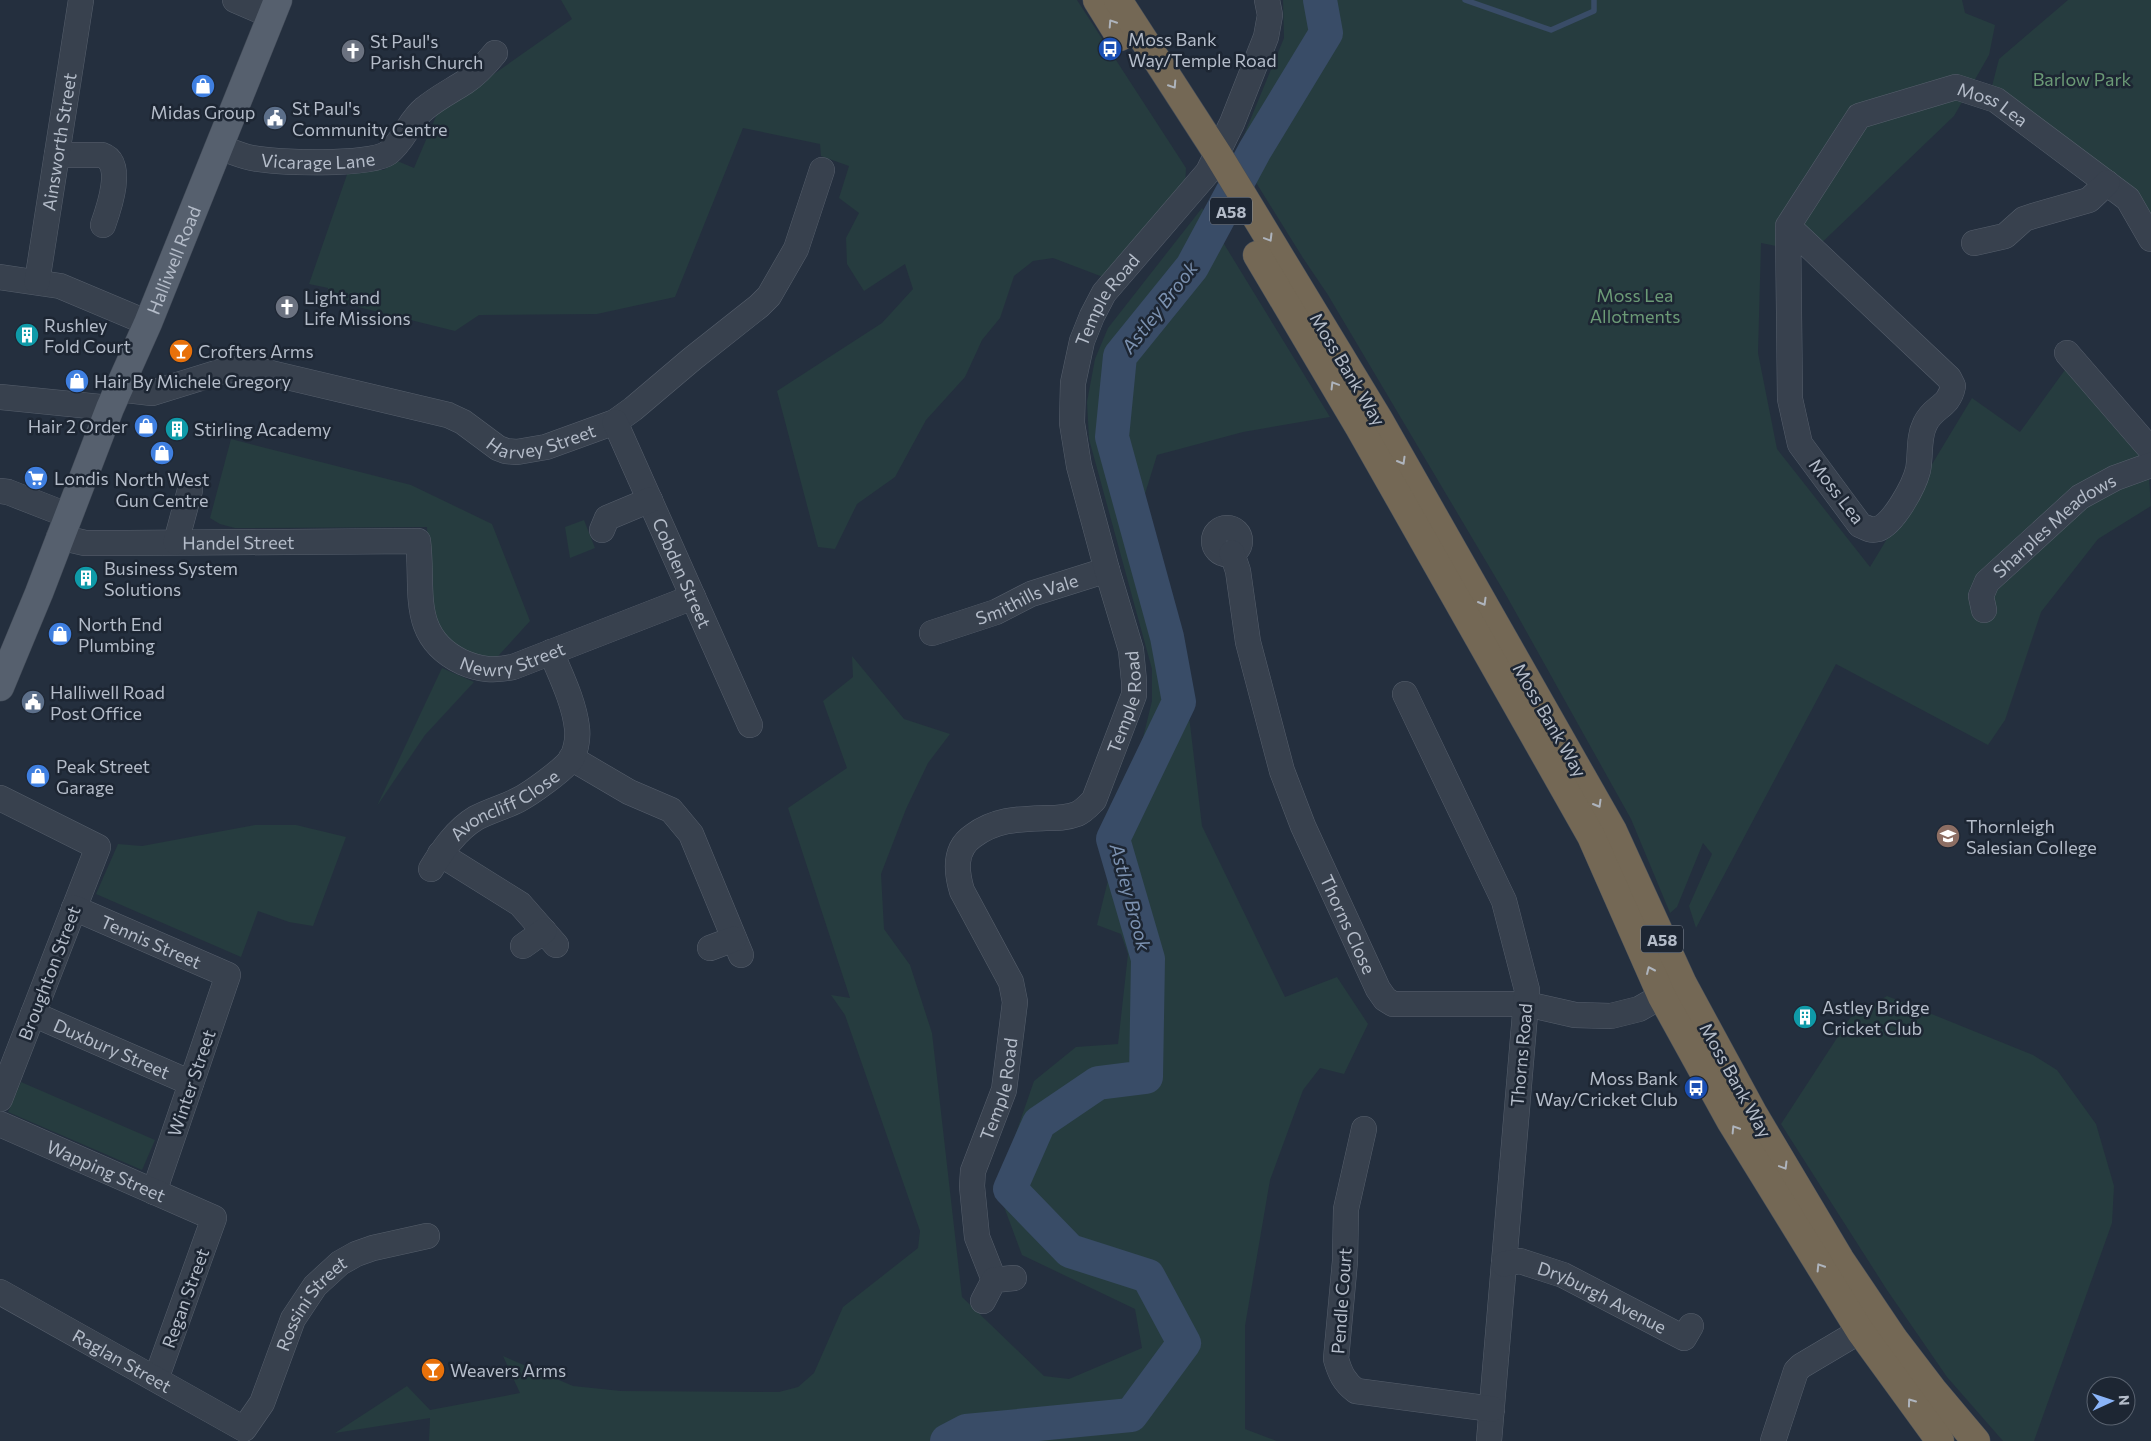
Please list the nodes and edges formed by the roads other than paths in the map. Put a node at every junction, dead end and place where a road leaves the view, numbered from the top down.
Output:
1 (81, 0) edge
2 (235, 0) edge
3 (1097, 0) edge
4 (1118, 0) edge
5 (1267, 0) edge
6 (275, 8) edge
7 (495, 53) dead end
8 (220, 147) junction
9 (57, 154) junction
10 (1213, 163) junction
11 (822, 170) dead end
12 (2106, 183) junction
13 (104, 225) dead end
14 (1788, 226) junction
15 (2151, 239) edge
16 (1974, 243) dead end
17 (0, 277) edge
18 (36, 282) junction
19 (148, 323) junction
20 (2067, 353) dead end
21 (0, 397) edge
22 (114, 398) junction
23 (614, 422) junction
24 (2151, 450) edge
25 (2151, 465) edge
26 (190, 490) dead end
27 (0, 491) edge
28 (650, 500) junction
29 (63, 526) junction
30 (602, 530) dead end
31 (418, 541) joint
32 (176, 542) junction
33 (1232, 553) dead end
34 (1106, 570) junction
35 (693, 597) junction
36 (1984, 610) dead end
37 (940, 624) dead end
38 (551, 652) junction
39 (0, 687) edge
40 (1405, 694) dead end
41 (750, 724) dead end
42 (571, 758) junction
43 (0, 798) edge
44 (74, 908) junction
45 (523, 946) dead end
46 (710, 948) dead end
47 (228, 975) joint
48 (1672, 990) junction
49 (1526, 1004) junction
50 (33, 1014) junction
51 (191, 1083) junction
52 (0, 1099) edge
53 (0, 1124) edge
54 (1364, 1129) dead end
55 (154, 1192) junction
56 (214, 1218) joint
57 (427, 1236) dead end
58 (1504, 1264) junction
59 (997, 1287) dead end
60 (0, 1292) edge
61 (1691, 1326) dead end
62 (1860, 1331) junction
63 (156, 1379) junction
64 (1492, 1409) junction
65 (244, 1429) joint
66 (1489, 1441) edge
67 (1773, 1441) edge
68 (1940, 1441) edge
69 (1976, 1441) edge

1 - 9 street, Ainsworth Street
2 - 6 street
10 -> 3 highway, Moss Bank Way / A58
4 -> 10 highway, Moss Bank Way / A58
5 - 10 street, Temple Road
6 - 8 main road, Halliwell Road
7 - 8 street, Vicarage Lane
8 - 19 main road, Halliwell Road
9 - 13 street
9 - 18 street, Ainsworth Street
10 - 34 street, Temple Road
10 - 48 highway, Moss Bank Way / A58
11 - 23 street, Harvey Street
12 - 14 street, Moss Lea
12 - 15 street, Moss Lea
12 - 16 street
14 - 14 street, Moss Lea
17 - 18 street
18 - 19 street
19 - 22 main road, Halliwell Road
20 - 24 street
21 - 22 street, Harvey Street
22 - 23 street, Harvey Street
22 - 29 main road, Halliwell Road
23 - 28 street, Cobden Street
25 - 36 street, Sharples Meadows
26 - 32 street
27 - 29 street, Handel Street
28 - 30 street
28 - 35 street, Cobden Street
29 - 32 street, Handel Street
29 - 39 main road, Halliwell Road
31 - 32 street, Handel Street
31 - 38 street, Newry Street
33 - 49 street, Thorns Close
34 - 37 street, Smithills Vale
34 - 59 street, Temple Road
35 - 38 street, Newry Street
35 - 41 street, Cobden Street
38 - 42 street, Avoncliff Close
40 - 49 street, Thorns Road
42 - 45 street, Avoncliff Close
42 - 46 street, Avoncliff Close
43 - 44 street, Broughton Street
44 - 47 street, Tennis Street
44 - 50 street, Broughton Street
47 - 51 street, Winter Street
48 - 49 street, Thorns Close
62 -> 48 highway, Moss Bank Way / A58
48 -> 69 highway, Moss Bank Way / A58
49 - 58 street, Thorns Road
50 - 51 street, Duxbury Street
50 - 52 street, Broughton Street
51 - 55 street, Winter Street
53 - 55 street, Wapping Street
54 - 64 street, Pendle Court
55 - 56 street, Wapping Street
56 - 63 street, Regan Street
57 - 65 street, Rossini Street
58 - 61 street, Dryburgh Avenue
58 - 64 street, Thorns Road
60 - 63 street, Raglan Street
62 - 67 street
68 -> 62 highway, Moss Bank Way / A58
63 - 65 street, Raglan Street
64 - 66 street, Thorns Road

